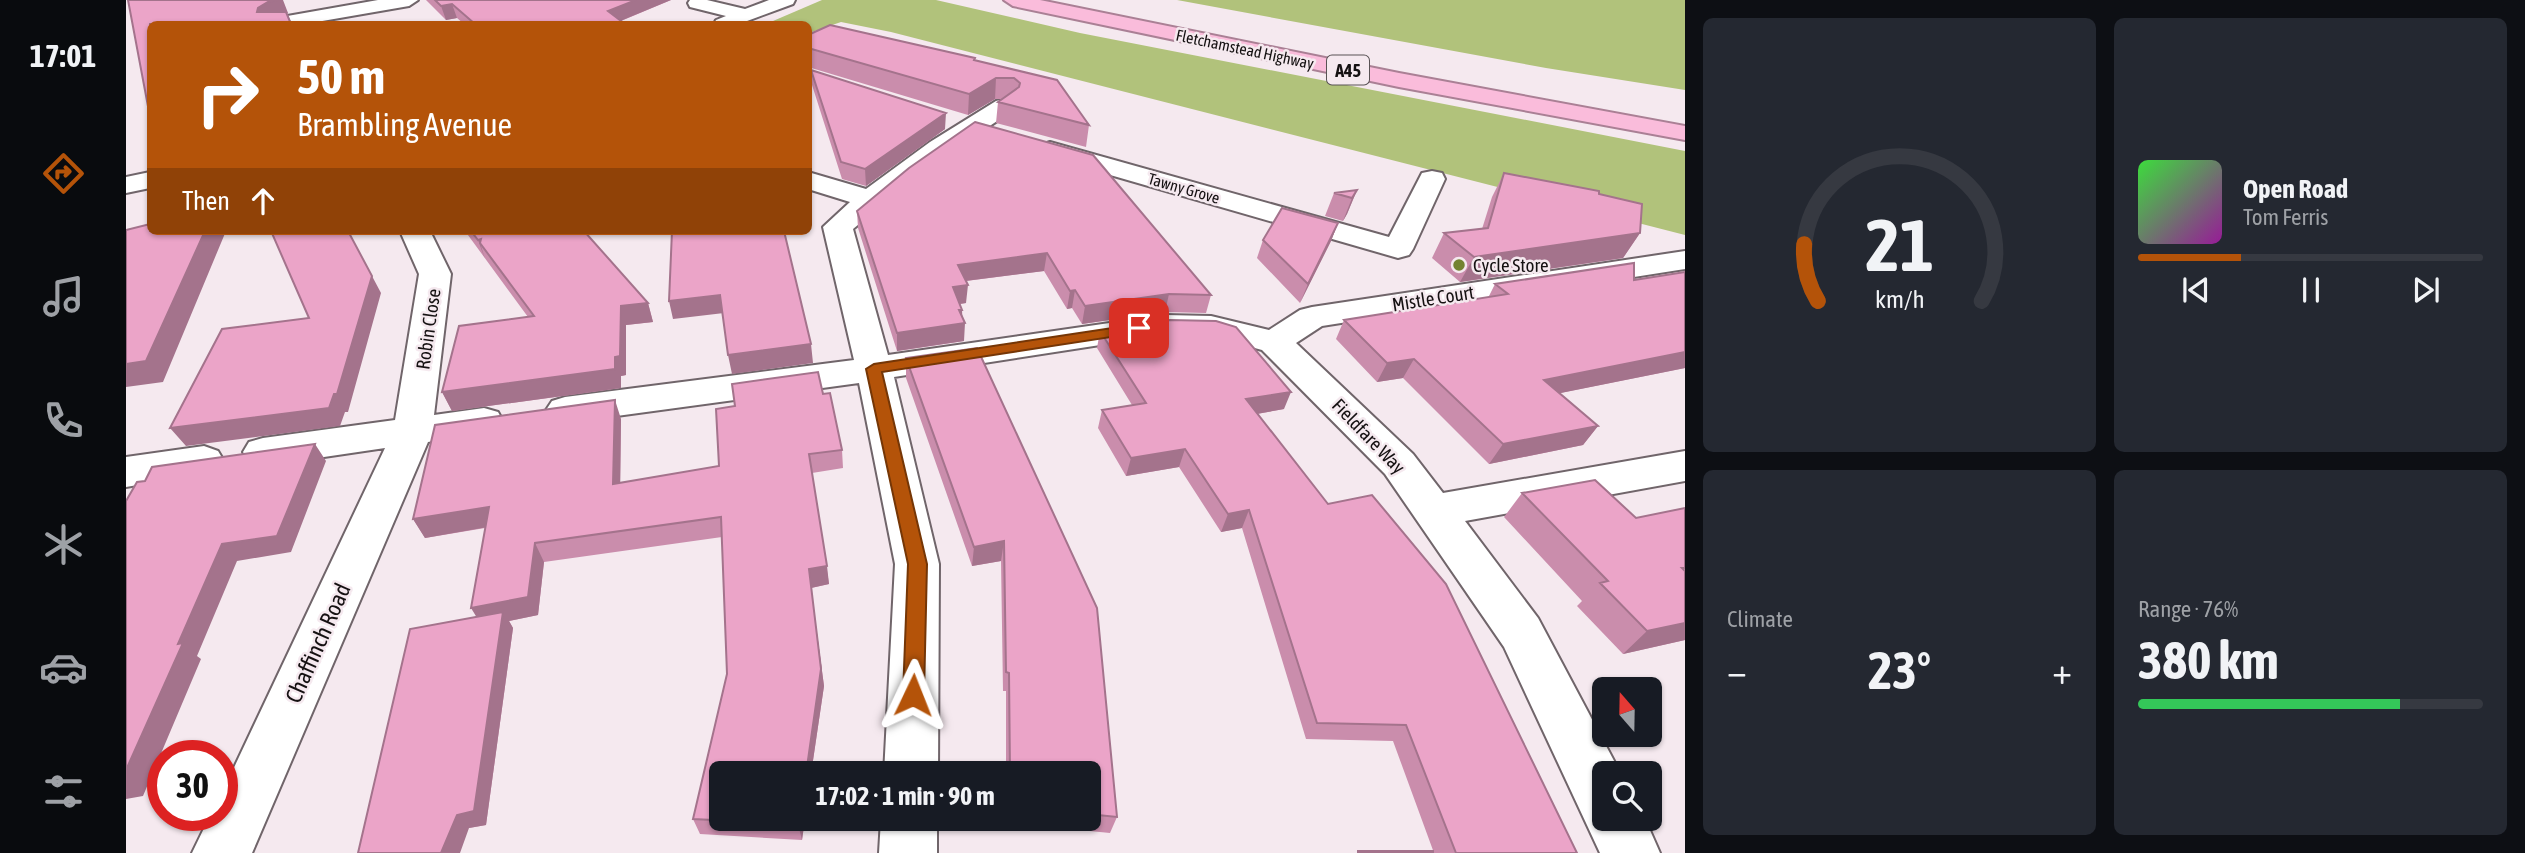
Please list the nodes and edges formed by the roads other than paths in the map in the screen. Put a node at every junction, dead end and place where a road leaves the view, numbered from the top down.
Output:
1 (409, 0) edge
2 (786, 0) edge
3 (1013, 0) edge
4 (1106, 0) edge
5 (387, 2) edge
6 (701, 2) edge
7 (676, 9) dead end
8 (745, 15) junction
9 (291, 21) edge
10 (403, 21) edge
11 (730, 21) edge
12 (1004, 106) edge
13 (1685, 112) edge
14 (1685, 133) edge
15 (1023, 142) edge
16 (1432, 179) dead end
17 (147, 181) edge
18 (812, 181) edge
19 (126, 185) edge
20 (869, 199) junction
21 (417, 235) edge
22 (1398, 249) junction
23 (1684, 260) edge
24 (1381, 307) junction
25 (1274, 342) junction
26 (874, 369) junction
27 (413, 431) junction
28 (1685, 466) edge
29 (126, 472) edge
30 (1433, 511) junction
31 (911, 761) edge
32 (1592, 775) edge
33 (909, 831) edge
34 (1620, 831) edge
35 (221, 853) edge
36 (908, 853) edge
37 (1631, 853) edge

1 - 5 street
2 - 8 street
3 - 14 highway, Fletchamstead Highway / A45
4 - 13 highway, Fletchamstead Highway / A45
5 - 9 street
5 - 10 street
6 - 7 street
6 - 8 street
8 - 11 street
12 - 20 street
15 - 22 street, Tawny Grove
16 - 22 street
17 - 19 street
18 - 20 street
20 - 26 street
21 - 27 street, Robin Close
22 - 24 street
23 - 24 street, Mistle Court
24 - 25 street, Mistle Court
25 - 26 street
25 - 30 street, Fieldfare Way
26 - 27 street
26 - 31 street
27 - 29 street
27 - 35 street, Chaffinch Road
28 - 30 street
30 - 32 street, Fieldfare Way
33 - 36 street
34 - 37 street

